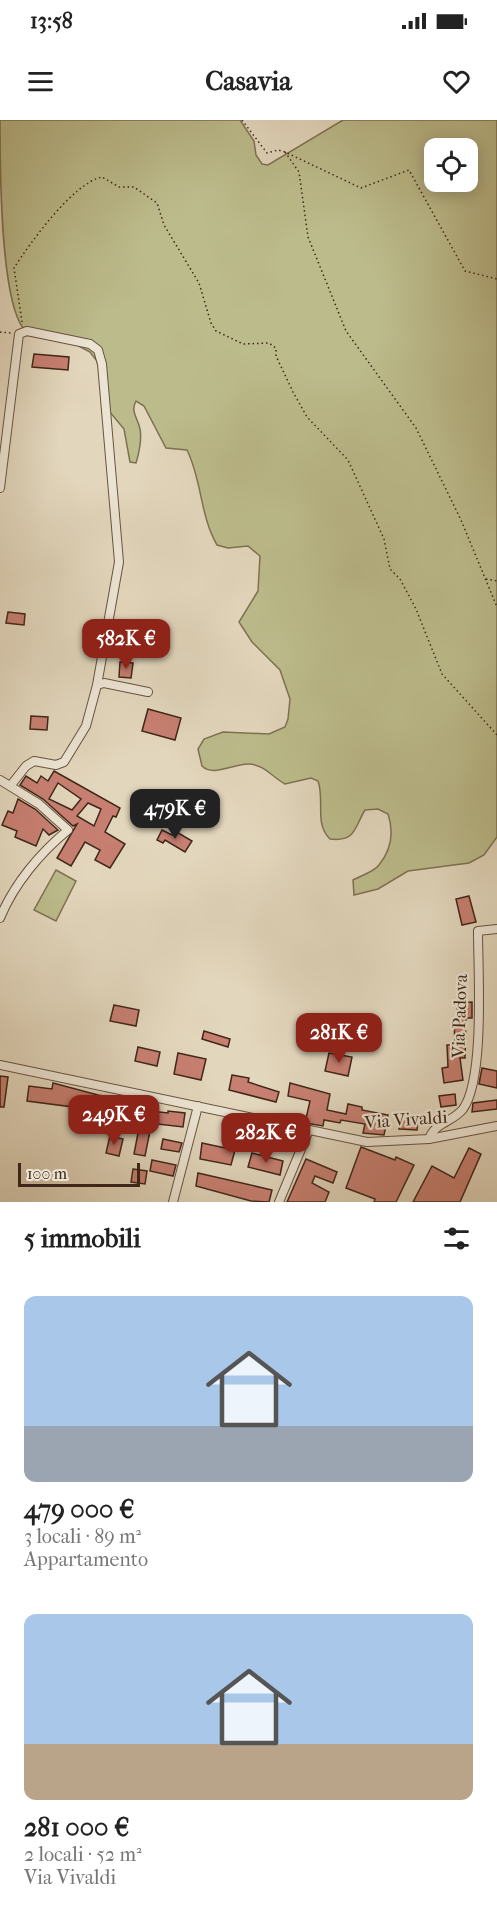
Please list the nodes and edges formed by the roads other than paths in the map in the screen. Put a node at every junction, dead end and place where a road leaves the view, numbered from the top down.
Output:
1 (0, 488) edge
2 (97, 685) junction
3 (148, 692) dead end
4 (0, 780) edge
5 (11, 785) junction
6 (0, 918) edge
7 (497, 929) edge
8 (0, 1065) edge
9 (198, 1106) junction
10 (497, 1126) edge
11 (309, 1130) junction
12 (429, 1138) junction
13 (173, 1202) edge
14 (279, 1202) edge

1 - 2 street
2 - 3 street
2 - 5 street
4 - 5 street
5 - 6 street
7 - 12 street, Via Padova
8 - 9 street, Via Vivaldi
9 - 11 street, Via Vivaldi
9 - 13 street
10 - 12 street, Via Vivaldi
11 - 12 street, Via Vivaldi
11 - 14 street

